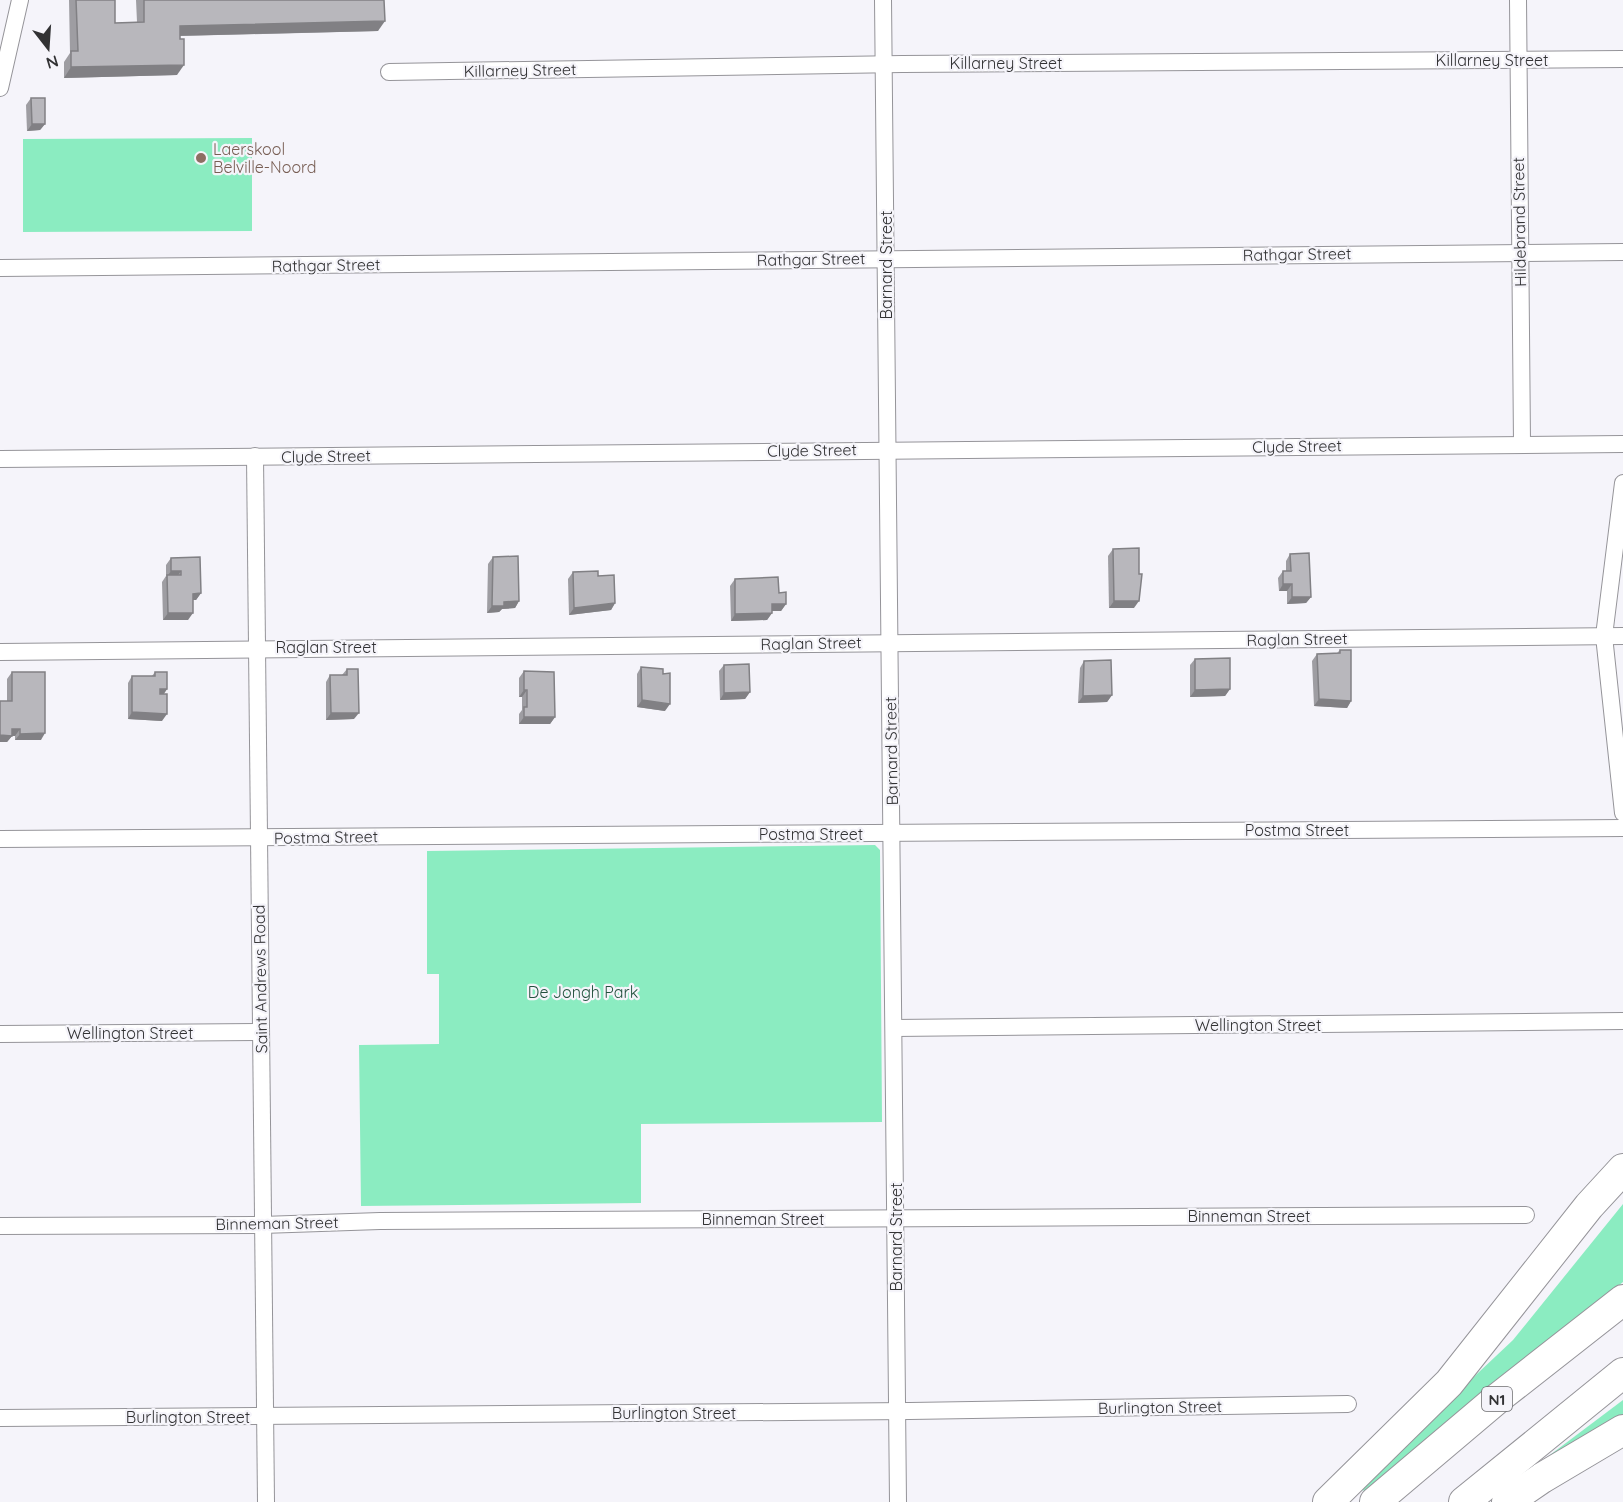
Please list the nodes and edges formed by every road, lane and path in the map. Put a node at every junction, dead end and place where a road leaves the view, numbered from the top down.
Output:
1 (21, 0) edge
2 (883, 0) edge
3 (1518, 0) edge
4 (1518, 59) junction
5 (1623, 59) edge
6 (884, 64) junction
7 (388, 72) dead end
8 (0, 88) edge
9 (1519, 252) junction
10 (1623, 252) edge
11 (886, 259) junction
12 (0, 268) edge
13 (1522, 443) junction
14 (1623, 444) edge
15 (887, 450) junction
16 (255, 456) junction
17 (0, 459) edge
18 (1623, 483) edge
19 (1604, 636) junction
20 (1623, 636) edge
21 (890, 643) junction
22 (1623, 646) edge
23 (257, 649) junction
24 (0, 652) edge
25 (1606, 661) junction
26 (1623, 813) edge
27 (1623, 828) edge
28 (893, 833) junction
29 (0, 839) edge
30 (259, 839) junction
31 (1623, 1021) edge
32 (894, 1028) junction
33 (261, 1032) junction
34 (0, 1034) edge
35 (1623, 1169) edge
36 (1526, 1215) dead end
37 (896, 1218) junction
38 (262, 1225) junction
39 (0, 1226) edge
40 (1623, 1300) edge
41 (1623, 1373) edge
42 (1348, 1404) dead end
43 (897, 1412) junction
44 (265, 1417) junction
45 (0, 1418) edge
46 (1623, 1430) edge
47 (266, 1502) edge
48 (898, 1502) edge
49 (1328, 1502) edge
50 (1375, 1502) edge
51 (1464, 1502) edge
52 (1507, 1502) edge

1 - 8 street
2 - 6 street, Barnard Street
3 - 4 street, Hildebrand Street
4 - 5 street, Killarney Street
4 - 6 street, Killarney Street
4 - 9 street, Hildebrand Street
6 - 7 street, Killarney Street
6 - 11 street, Barnard Street
9 - 10 street, Rathgar Street
9 - 11 street, Rathgar Street
9 - 13 street, Hildebrand Street
11 - 12 street, Rathgar Street
11 - 15 street, Barnard Street
13 - 14 street, Clyde Street
13 - 15 street, Clyde Street
15 - 16 street, Clyde Street
15 - 21 street, Barnard Street
16 - 17 street, Clyde Street
16 - 23 street, Saint Andrews Road
18 - 19 street
19 - 20 street, Raglan Street
19 - 21 street, Raglan Street
19 - 25 street
21 - 23 street, Raglan Street
21 - 28 street, Barnard Street
22 - 25 street
23 - 24 street, Raglan Street
23 - 30 street, Saint Andrews Road
25 - 26 street
27 - 28 street, Postma Street
28 - 30 street, Postma Street
28 - 32 street, Barnard Street
29 - 30 street, Postma Street
30 - 33 street, Saint Andrews Road
31 - 32 street, Wellington Street
32 - 37 street, Barnard Street
33 - 34 street, Wellington Street
33 - 38 street, Saint Andrews Road
35 - 49 highway
36 - 37 street, Binneman Street
37 - 38 street, Binneman Street
37 - 43 street, Barnard Street
38 - 39 street, Binneman Street
38 - 44 street, Saint Andrews Road
40 - 50 highway, N1
41 - 51 highway
42 - 43 street, Burlington Street
43 - 44 street, Burlington Street
43 - 48 street, Barnard Street
44 - 45 street, Burlington Street
44 - 47 street, Saint Andrews Road
46 - 52 highway

